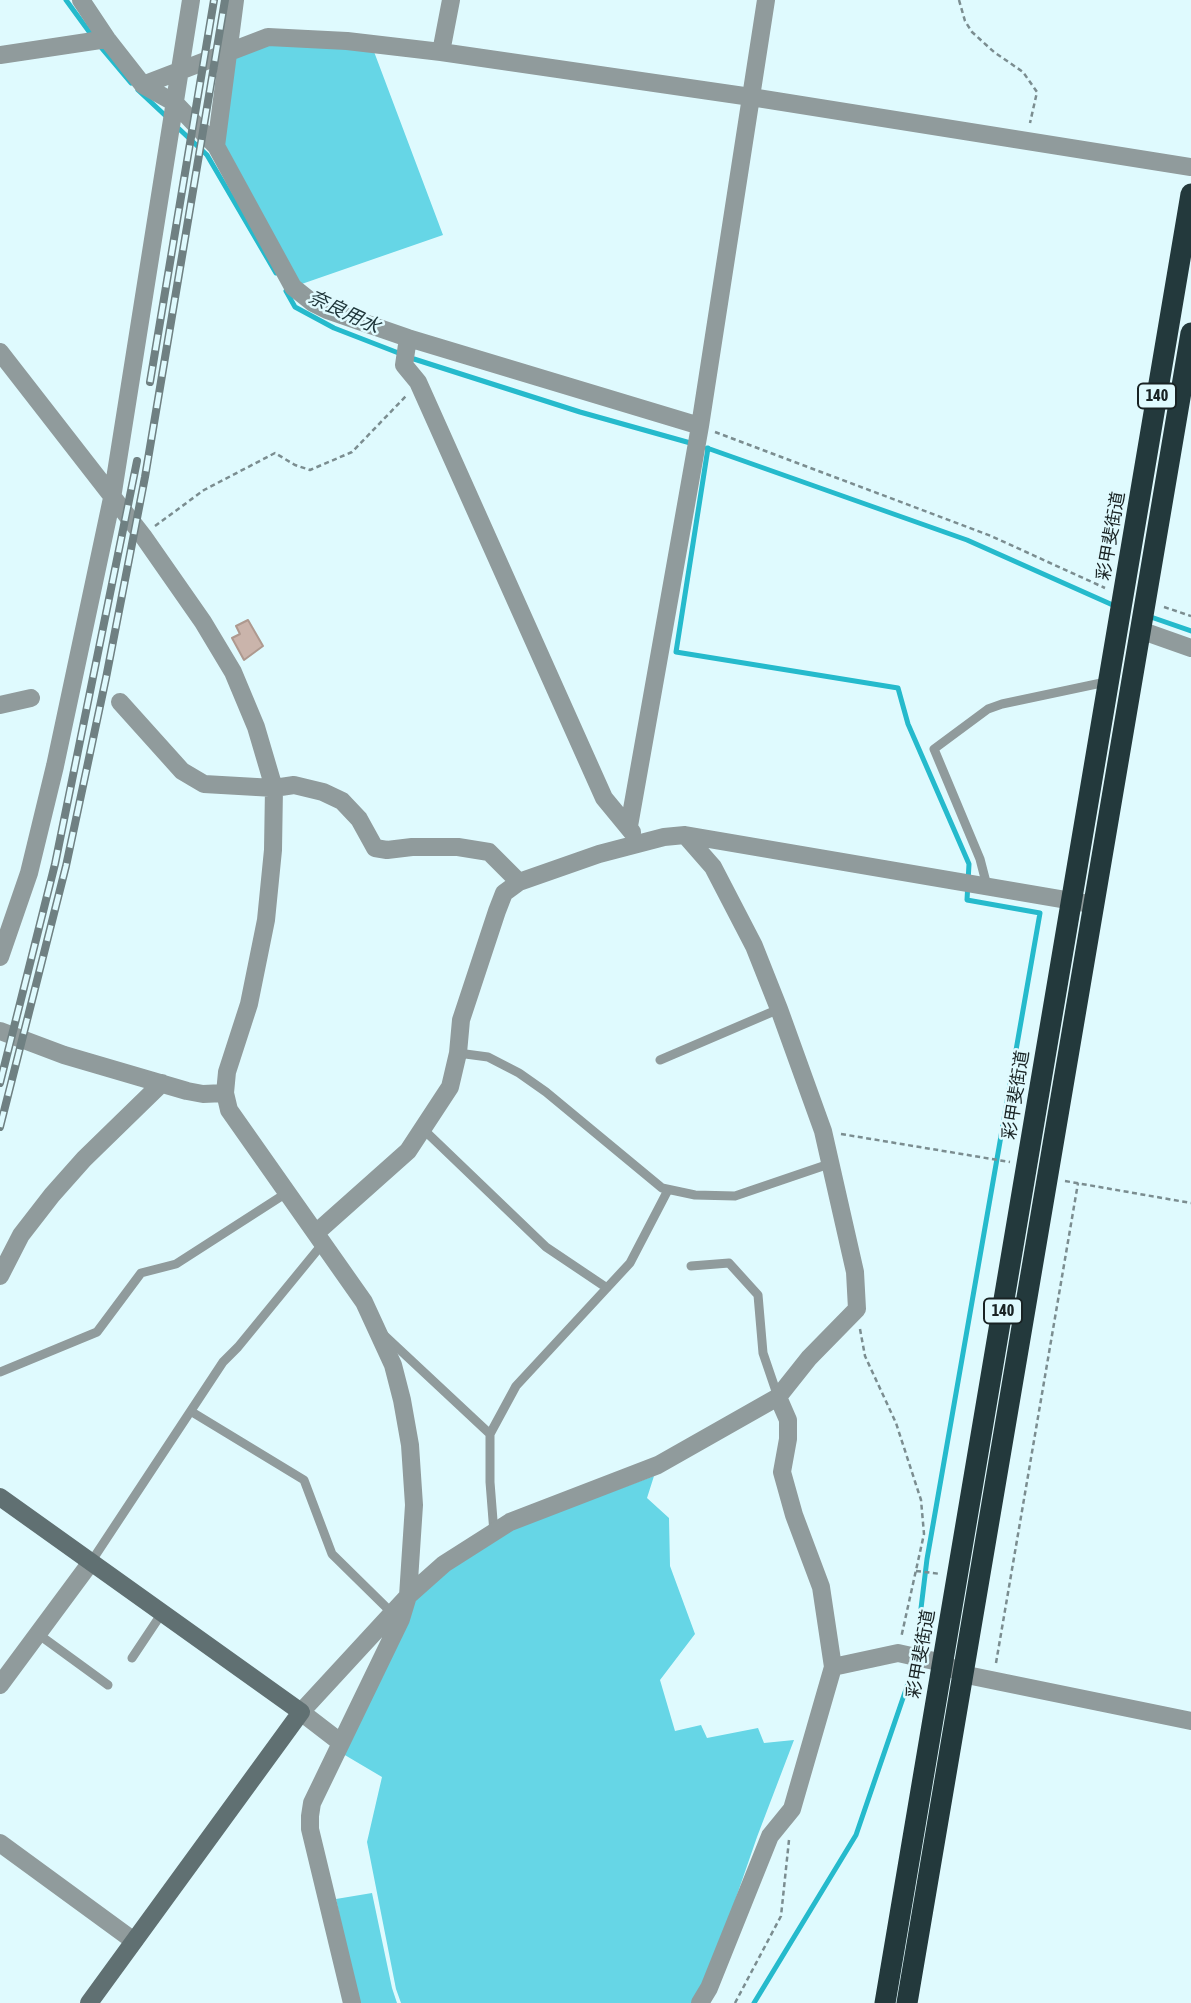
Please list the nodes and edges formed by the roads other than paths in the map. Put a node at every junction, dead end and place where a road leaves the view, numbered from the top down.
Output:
1 (81, 0) edge
2 (191, 0) edge
3 (235, 0) edge
4 (451, 0) edge
5 (766, 0) edge
6 (107, 39) junction
7 (228, 52) junction
8 (442, 52) junction
9 (0, 55) edge
10 (180, 69) junction
11 (144, 85) junction
12 (751, 97) junction
13 (175, 103) junction
14 (216, 146) junction
15 (1191, 167) edge
16 (1191, 194) edge
17 (1191, 333) edge
18 (406, 351) junction
19 (0, 352) edge
20 (701, 426) junction
21 (112, 498) junction
22 (1134, 598) junction
23 (1140, 628) junction
24 (1191, 648) edge
25 (1108, 682) junction
26 (31, 698) dead end
27 (120, 702) dead end
28 (0, 705) edge
29 (274, 788) junction
30 (629, 826) junction
31 (685, 835) junction
32 (639, 844) junction
33 (519, 883) junction
34 (983, 885) junction
35 (1071, 900) junction
36 (1093, 904) junction
37 (0, 957) edge
38 (779, 1009) junction
39 (0, 1031) edge
40 (458, 1053) junction
41 (660, 1060) dead end
42 (162, 1083) junction
43 (225, 1093) junction
44 (424, 1129) junction
45 (829, 1164) junction
46 (668, 1190) junction
47 (288, 1192) junction
48 (320, 1237) junction
49 (691, 1266) dead end
50 (0, 1276) edge
51 (607, 1288) junction
52 (378, 1329) junction
53 (0, 1372) edge
54 (778, 1396) junction
55 (192, 1412) junction
56 (490, 1434) junction
57 (0, 1497) edge
58 (494, 1533) junction
59 (91, 1562) junction
60 (408, 1596) junction
61 (162, 1613) junction
62 (393, 1613) junction
63 (38, 1634) junction
64 (132, 1658) dead end
65 (943, 1663) junction
66 (833, 1667) junction
67 (962, 1674) junction
68 (0, 1685) edge
69 (108, 1685) dead end
70 (300, 1712) junction
71 (1191, 1721) edge
72 (340, 1742) junction
73 (0, 1843) edge
74 (134, 1941) junction
75 (89, 2003) edge
76 (352, 2003) edge
77 (700, 2003) edge
78 (885, 2003) edge
79 (907, 2003) edge

1 - 6 street
2 - 10 street
3 - 7 street
4 - 8 street
5 - 12 street
6 - 9 street
6 - 11 street
7 - 8 street
7 - 10 street
7 - 14 street
8 - 12 street
10 - 11 street
10 - 13 street
11 - 13 street
12 - 15 street
12 - 20 street
13 - 14 street
13 - 21 street
14 - 18 street
16 - 22 highway, 彩甲斐街道 / 140
17 - 22 highway, 彩甲斐街道 / 140
18 - 20 street
18 - 30 street
19 - 21 street
20 - 30 street
21 - 29 street
21 - 37 street
22 - 23 highway, 彩甲斐街道 / 140
22 - 25 highway, 彩甲斐街道 / 140
23 - 24 street
23 - 36 highway, 彩甲斐街道 / 140
25 - 34 lane
25 - 35 highway, 彩甲斐街道 / 140
26 - 28 street
27 - 29 street
29 - 33 street
29 - 43 street
30 - 32 street
31 - 32 street
31 - 34 street
31 - 38 street
32 - 33 street
33 - 40 street
34 - 35 street
35 - 36 street
35 - 65 highway, 彩甲斐街道 / 140
36 - 67 highway, 彩甲斐街道 / 140
38 - 41 lane
38 - 45 street
39 - 42 street
40 - 44 street
40 - 46 lane
42 - 43 street
42 - 50 street
43 - 47 street
44 - 48 street
44 - 51 lane
45 - 46 lane
45 - 54 street
46 - 51 lane
47 - 48 street
47 - 53 lane
48 - 52 street
48 - 55 lane
49 - 54 lane
51 - 56 lane
52 - 56 lane
52 - 60 street
54 - 58 street
54 - 66 street
55 - 59 lane
55 - 62 lane
56 - 58 lane
57 - 59 street
58 - 60 street
59 - 61 street
59 - 63 street
60 - 62 street
60 - 72 street
61 - 64 lane
61 - 70 street
62 - 70 street
63 - 68 street
63 - 69 lane
65 - 66 street
65 - 67 street
65 - 78 highway, 彩甲斐街道 / 140
66 - 77 street
67 - 71 street
67 - 79 highway, 彩甲斐街道 / 140
70 - 72 street
70 - 74 street
72 - 76 street
73 - 74 street
74 - 75 street

